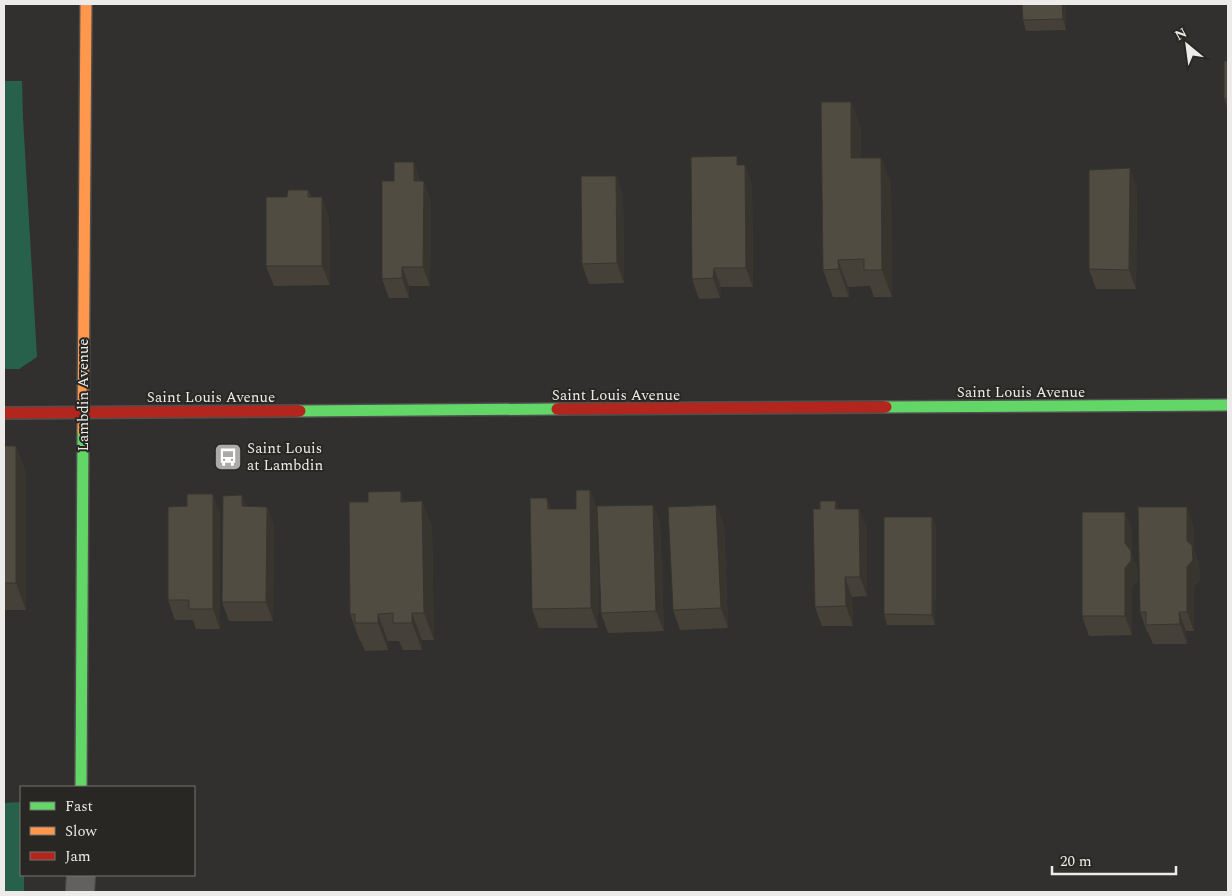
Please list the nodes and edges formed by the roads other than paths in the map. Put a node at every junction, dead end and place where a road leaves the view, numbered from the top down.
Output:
1 (86, 4) edge
2 (1228, 405) edge
3 (4, 413) edge
4 (83, 413) junction
5 (81, 786) edge
6 (81, 876) edge
7 (80, 892) edge

1 - 4 street, Lambdin Avenue
2 - 4 street, Saint Louis Avenue
3 - 4 street, Saint Louis Avenue
4 - 5 street, Lambdin Avenue
6 - 7 street

